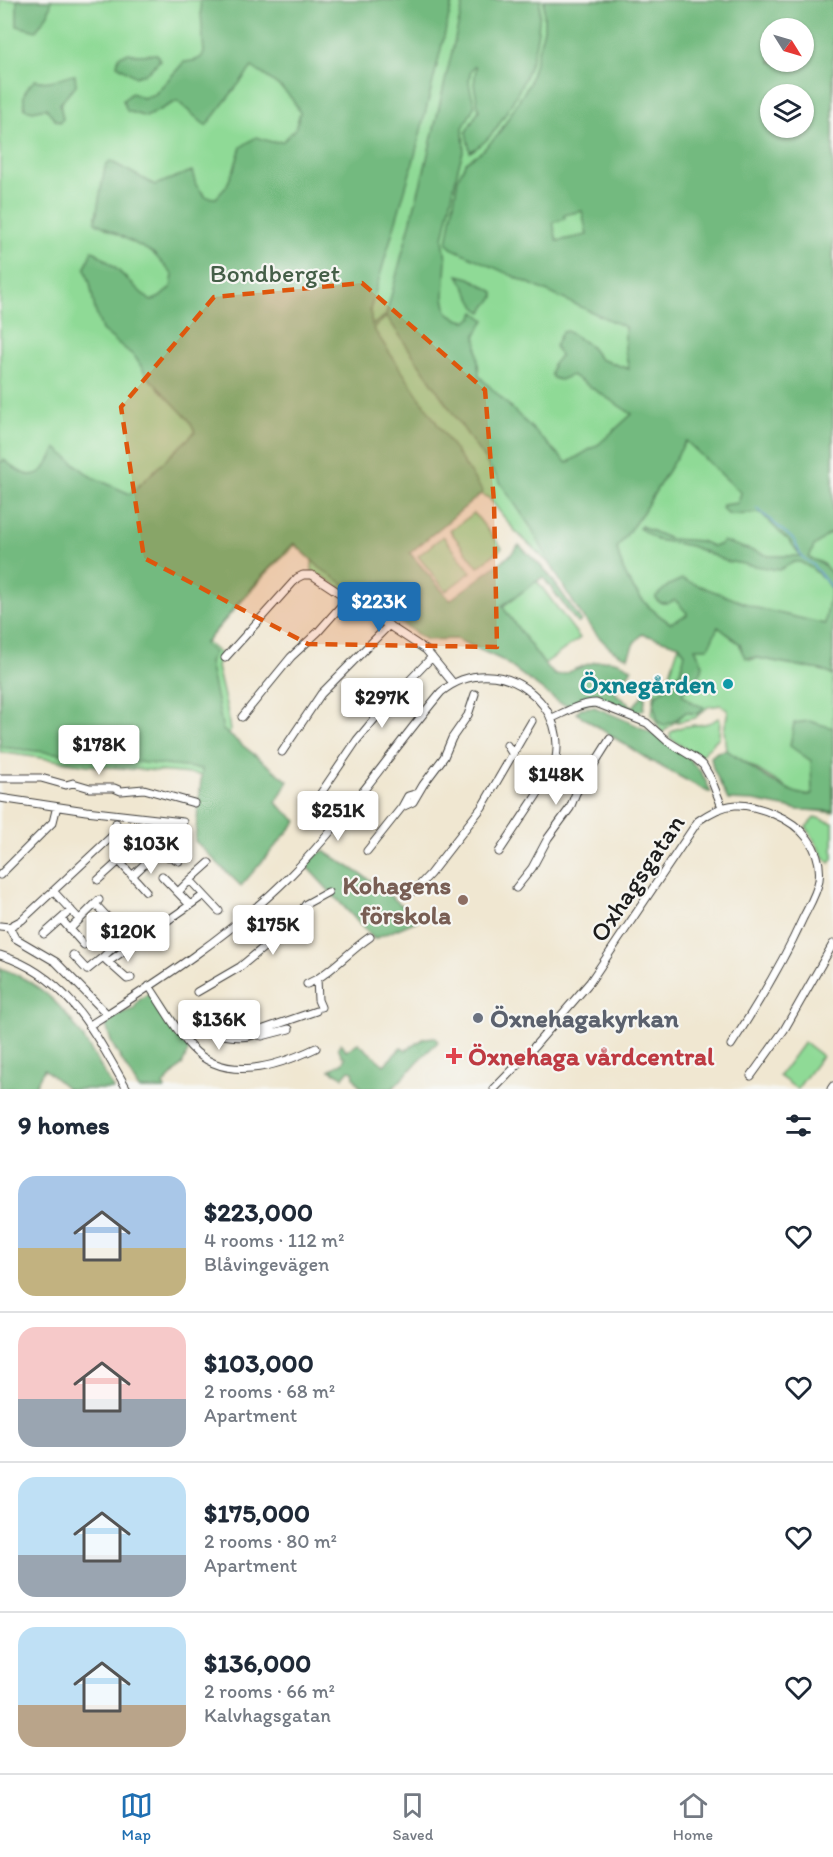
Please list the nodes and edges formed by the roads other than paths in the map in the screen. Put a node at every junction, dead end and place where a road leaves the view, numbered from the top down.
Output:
1 (348, 598) junction
2 (389, 625) junction
3 (432, 657) junction
4 (225, 658) dead end
5 (453, 682) junction
6 (475, 694) dead end
7 (242, 717) dead end
8 (552, 718) junction
9 (532, 721) dead end
10 (610, 739) dead end
11 (507, 745) dead end
12 (282, 752) dead end
13 (513, 755) junction
14 (0, 778) edge
15 (321, 793) dead end
16 (0, 798) edge
17 (194, 803) dead end
18 (722, 807) junction
19 (56, 810) dead end
20 (183, 822) dead end
21 (116, 823) dead end
22 (367, 851) dead end
23 (499, 852) dead end
24 (154, 855) junction
25 (119, 861) junction
26 (178, 861) dead end
27 (208, 863) dead end
28 (0, 874) edge
29 (132, 876) junction
30 (162, 876) dead end
31 (98, 880) dead end
32 (190, 880) junction
33 (516, 888) dead end
34 (53, 891) junction
35 (146, 891) dead end
36 (414, 891) dead end
37 (177, 892) junction
38 (328, 892) dead end
39 (204, 895) junction
40 (190, 905) junction
41 (70, 910) junction
42 (219, 911) dead end
43 (61, 919) junction
44 (80, 920) junction
45 (0, 926) edge
46 (9, 927) junction
47 (69, 929) junction
48 (44, 934) dead end
49 (370, 937) dead end
50 (121, 940) junction
51 (256, 942) dead end
52 (833, 944) edge
53 (84, 945) dead end
54 (128, 948) junction
55 (262, 949) junction
56 (0, 955) edge
57 (73, 955) dead end
58 (106, 960) junction
59 (131, 978) dead end
60 (317, 979) junction
61 (307, 984) dead end
62 (149, 986) junction
63 (196, 992) dead end
64 (107, 1014) junction
65 (90, 1025) junction
66 (289, 1029) dead end
67 (215, 1034) dead end
68 (258, 1035) junction
69 (731, 1045) dead end
70 (316, 1048) dead end
71 (751, 1076) dead end
72 (128, 1089) edge
73 (494, 1089) edge

1 - 2 street
1 - 4 street
1 - 7 street
2 - 3 street
2 - 12 street
3 - 5 street
3 - 15 street
5 - 8 street
5 - 62 street
6 - 22 street
8 - 18 street
8 - 23 street
9 - 13 street
10 - 33 street
11 - 13 street
13 - 36 street
14 - 17 street
16 - 20 street
18 - 69 street, Oxhagsgatan
18 - 73 street, Oxhagsgatan
19 - 28 street
21 - 34 street
24 - 25 street
24 - 26 street
24 - 29 street
25 - 29 street
25 - 31 street
27 - 32 street
29 - 35 street
30 - 37 street
32 - 37 street
32 - 39 street
34 - 41 street
34 - 46 street
37 - 40 street
38 - 55 street
39 - 40 street
39 - 42 street
40 - 54 street
41 - 43 street
41 - 44 street
43 - 47 street
43 - 48 street
44 - 47 street
44 - 50 street
45 - 46 street
46 - 64 street
47 - 53 street
49 - 60 street
50 - 54 street
50 - 58 street
51 - 55 street
52 - 71 street
54 - 58 street
55 - 63 street
56 - 65 street
57 - 58 street
58 - 59 street
60 - 61 street
60 - 68 street
62 - 64 street
62 - 70 street
64 - 65 street
65 - 72 street
66 - 68 street
67 - 68 street

